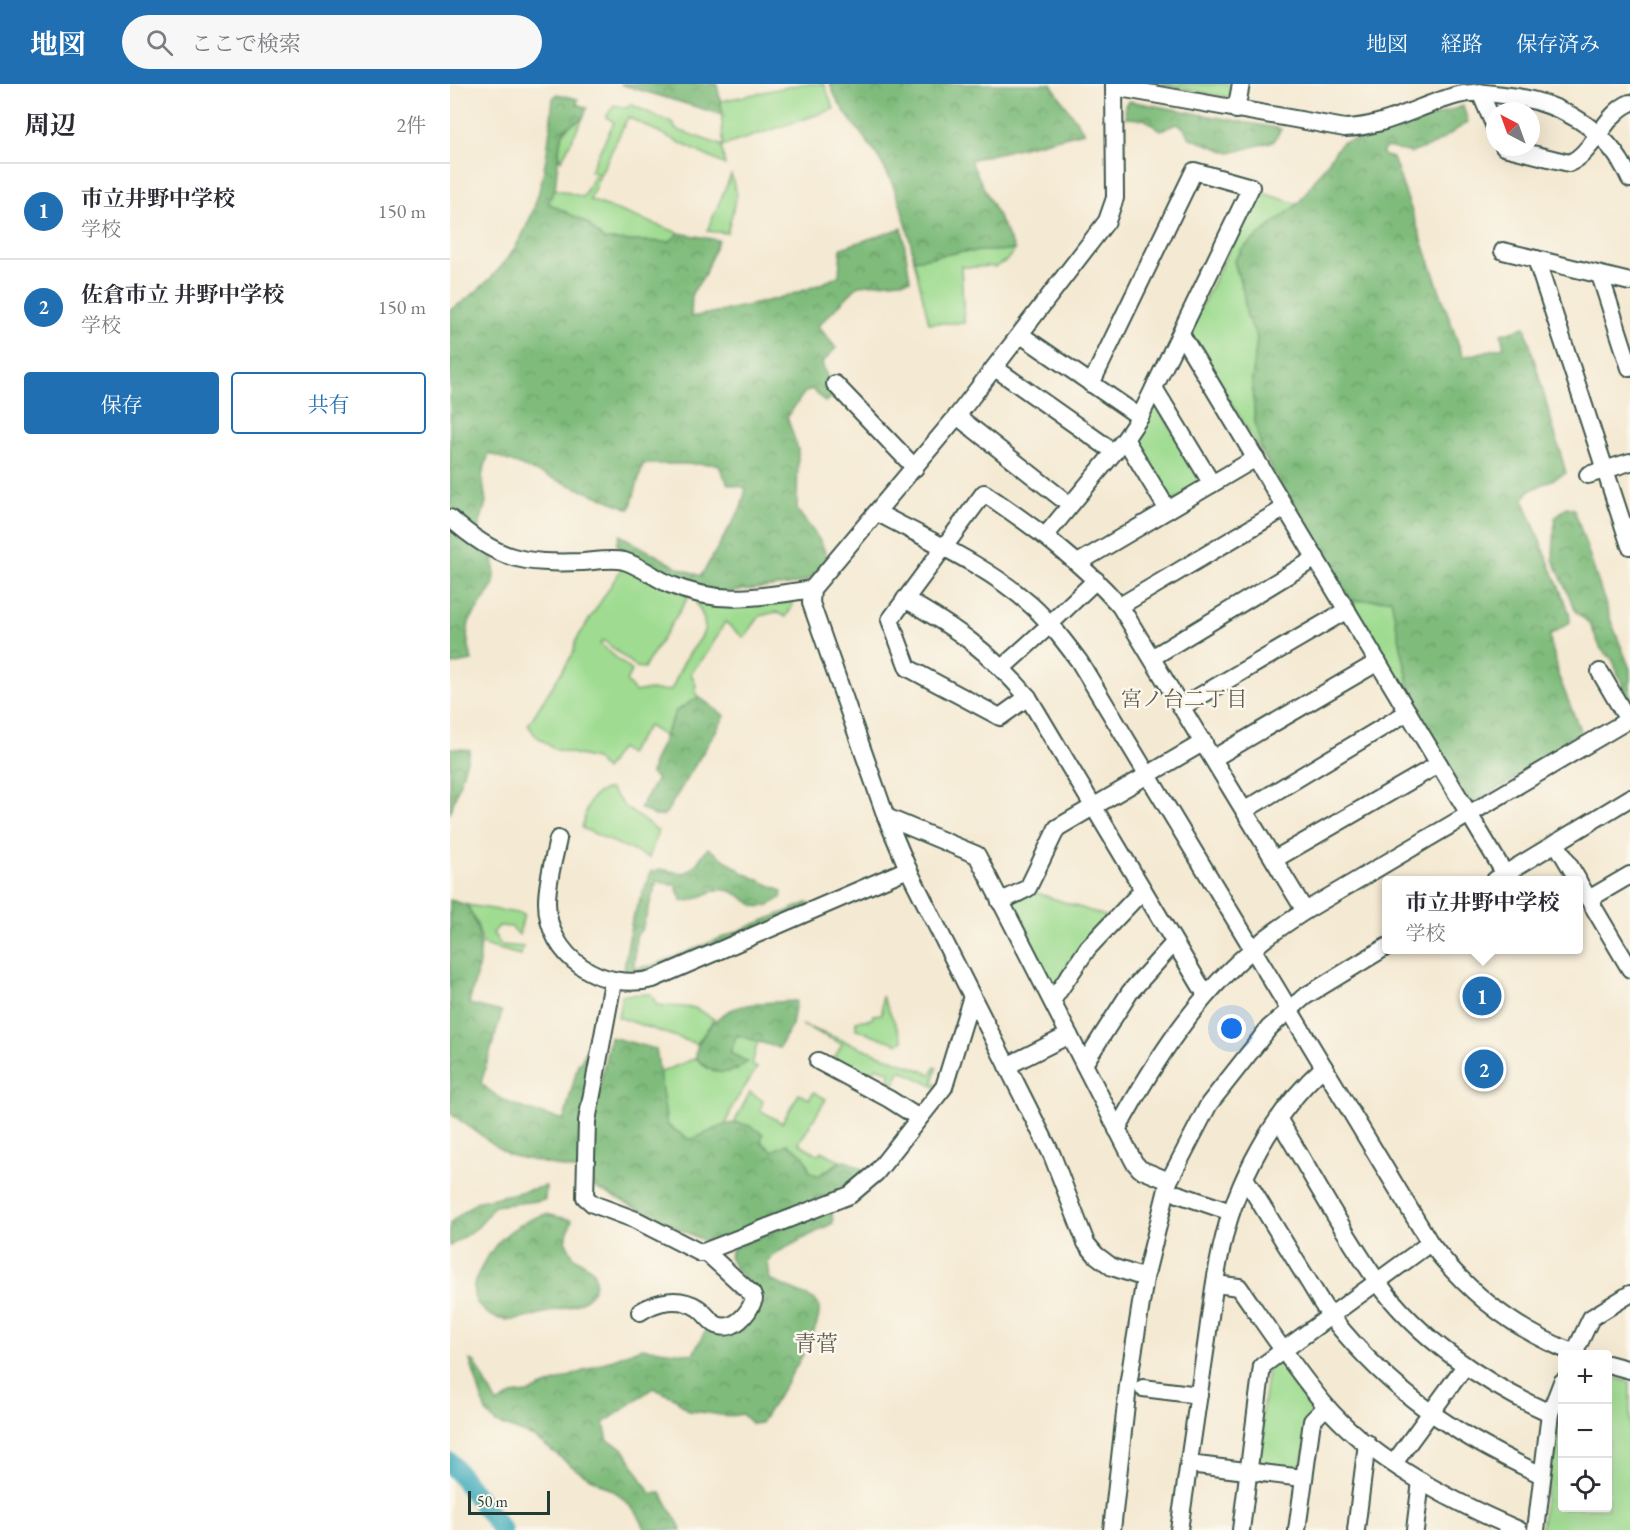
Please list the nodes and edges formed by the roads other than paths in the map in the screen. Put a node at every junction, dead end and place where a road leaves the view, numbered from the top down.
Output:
1 (1241, 84) edge
2 (1114, 85) edge
3 (1528, 91) edge
4 (1480, 92) junction
5 (1630, 103) edge
6 (1486, 106) edge
7 (1236, 110) junction
8 (1598, 132) junction
9 (1540, 156) edge
10 (1630, 179) edge
11 (1503, 251) dead end
12 (1536, 259) junction
13 (1600, 275) junction
14 (1630, 282) edge
15 (1181, 334) junction
16 (1021, 336) junction
17 (995, 368) junction
18 (1630, 368) edge
19 (835, 384) dead end
20 (1091, 384) junction
21 (1154, 388) junction
22 (957, 416) junction
23 (1140, 417) junction
24 (1125, 439) junction
25 (1104, 445) dead end
26 (1256, 458) junction
27 (1630, 462) edge
28 (915, 468) junction
29 (1605, 470) junction
30 (1588, 475) dead end
31 (1212, 484) junction
32 (1061, 498) dead end
33 (1285, 507) junction
34 (1168, 510) junction
35 (878, 513) junction
36 (450, 518) edge
37 (1046, 535) junction
38 (1630, 546) edge
39 (944, 548) junction
40 (1316, 558) junction
41 (1078, 562) junction
42 (1096, 580) junction
43 (812, 589) junction
44 (905, 599) junction
45 (1120, 606) junction
46 (1347, 610) junction
47 (1153, 657) junction
48 (1378, 662) junction
49 (1002, 668) junction
50 (1600, 672) dead end
51 (1028, 697) junction
52 (1183, 706) junction
53 (1408, 712) junction
54 (1629, 719) edge
55 (1204, 742) junction
56 (1214, 758) junction
57 (1439, 764) junction
58 (1148, 776) junction
59 (1630, 798) edge
60 (1092, 807) junction
61 (1245, 810) junction
62 (1469, 814) junction
63 (886, 817) junction
64 (558, 839) dead end
65 (1556, 843) junction
66 (1275, 859) junction
67 (908, 869) junction
68 (1630, 875) edge
69 (1500, 876) edge
70 (1502, 876) edge
71 (1575, 876) edge
72 (1583, 889) edge
73 (1143, 890) junction
74 (1589, 899) junction
75 (1000, 902) junction
76 (1305, 911) junction
77 (1174, 943) junction
78 (1253, 949) junction
79 (1625, 949) edge
80 (1382, 950) edge
81 (1630, 969) edge
82 (614, 982) junction
83 (1206, 995) junction
84 (972, 996) junction
85 (1052, 1001) junction
86 (1290, 1008) junction
87 (1069, 1035) junction
88 (818, 1061) dead end
89 (1084, 1064) junction
90 (1007, 1066) junction
91 (1324, 1067) junction
92 (919, 1118) junction
93 (1279, 1119) junction
94 (1118, 1130) junction
95 (1245, 1178) junction
96 (1174, 1188) junction
97 (1231, 1212) junction
98 (1430, 1243) junction
99 (706, 1252) junction
100 (1145, 1278) junction
101 (1377, 1282) junction
102 (1215, 1284) junction
103 (1630, 1294) edge
104 (640, 1312) dead end
105 (1330, 1316) junction
106 (1567, 1350) edge
107 (1577, 1350) edge
108 (1284, 1351) junction
109 (1612, 1365) edge
110 (1466, 1366) junction
111 (1630, 1370) edge
112 (1143, 1388) dead end
113 (1558, 1394) edge
114 (1199, 1395) junction
115 (1326, 1407) junction
116 (1550, 1413) junction
117 (1430, 1414) junction
118 (1367, 1443) junction
119 (1394, 1463) junction
120 (1189, 1464) junction
121 (1249, 1471) junction
122 (1542, 1475) junction
123 (1303, 1478) junction
124 (1421, 1481) junction
125 (1478, 1512) junction
126 (1112, 1530) edge
127 (1179, 1530) edge
128 (1241, 1530) edge
129 (1297, 1530) edge
130 (1356, 1530) edge
131 (1415, 1530) edge
132 (1476, 1530) edge
133 (1519, 1530) edge
134 (1536, 1530) edge

1 - 7 street
2 - 7 street
2 - 16 street
3 - 4 street
3 - 8 street
4 - 6 street
4 - 7 street
5 - 8 street
8 - 9 street
8 - 10 street
11 - 12 street
12 - 13 street
12 - 29 street
13 - 14 street
13 - 18 street
15 - 20 street
15 - 21 street
15 - 26 street
16 - 17 street
16 - 20 street
17 - 22 street
17 - 25 street
19 - 28 street
20 - 23 street
21 - 23 street
21 - 31 street
22 - 28 street
22 - 32 street
23 - 24 street
24 - 34 street
24 - 37 street
26 - 31 street
26 - 33 street
27 - 29 street
28 - 35 street
29 - 30 street
29 - 38 street
31 - 34 street
33 - 40 street
33 - 45 street
34 - 41 street
35 - 39 street
35 - 43 street
36 - 43 street
37 - 39 street
37 - 41 street
39 - 44 street
39 - 58 street
40 - 46 street
40 - 47 street
41 - 42 street
42 - 45 street
42 - 49 street
43 - 63 street
44 - 49 street
44 - 51 street
45 - 47 street
46 - 48 street
46 - 52 street
47 - 52 street
48 - 53 street
48 - 56 street
49 - 51 street
50 - 54 street
51 - 60 street
52 - 55 street
53 - 57 street
53 - 61 street
54 - 62 street
55 - 56 street
55 - 58 street
56 - 61 street
57 - 62 street
57 - 66 street
58 - 60 street
58 - 78 street
59 - 65 street
60 - 73 street
60 - 75 street
61 - 66 street
62 - 69 street
62 - 76 street
63 - 67 street
63 - 75 street
64 - 82 street
65 - 70 street
65 - 71 street
66 - 76 street
67 - 82 street
67 - 84 street
68 - 74 street
72 - 74 street
73 - 77 street
73 - 85 street
74 - 79 street
75 - 85 street
76 - 78 street
77 - 83 street
77 - 89 street
78 - 83 street
78 - 86 street
79 - 81 street
80 - 86 street
82 - 99 street
83 - 94 street
84 - 90 street
84 - 92 street
85 - 87 street
86 - 91 street
86 - 96 street
87 - 89 street
87 - 90 street
88 - 92 street
89 - 94 street
90 - 100 street
91 - 93 street
91 - 98 street
92 - 99 street
93 - 95 street
93 - 101 street
94 - 96 street
95 - 97 street
95 - 105 street
96 - 97 street
96 - 100 street
97 - 102 street
98 - 101 street
98 - 106 street
99 - 104 street
100 - 126 street
101 - 105 street
101 - 110 street
102 - 108 street
102 - 114 street
103 - 107 street
105 - 108 street
105 - 117 street
108 - 115 street
108 - 121 street
109 - 111 street
110 - 116 street
110 - 117 street
112 - 114 street
113 - 116 street
114 - 120 street
115 - 118 street
115 - 123 street
116 - 122 street
117 - 119 street
117 - 122 street
118 - 119 street
118 - 130 street
119 - 124 street
120 - 121 street
120 - 127 street
121 - 123 street
121 - 128 street
122 - 134 street
123 - 129 street
124 - 125 street
124 - 131 street
125 - 132 street
125 - 133 street

